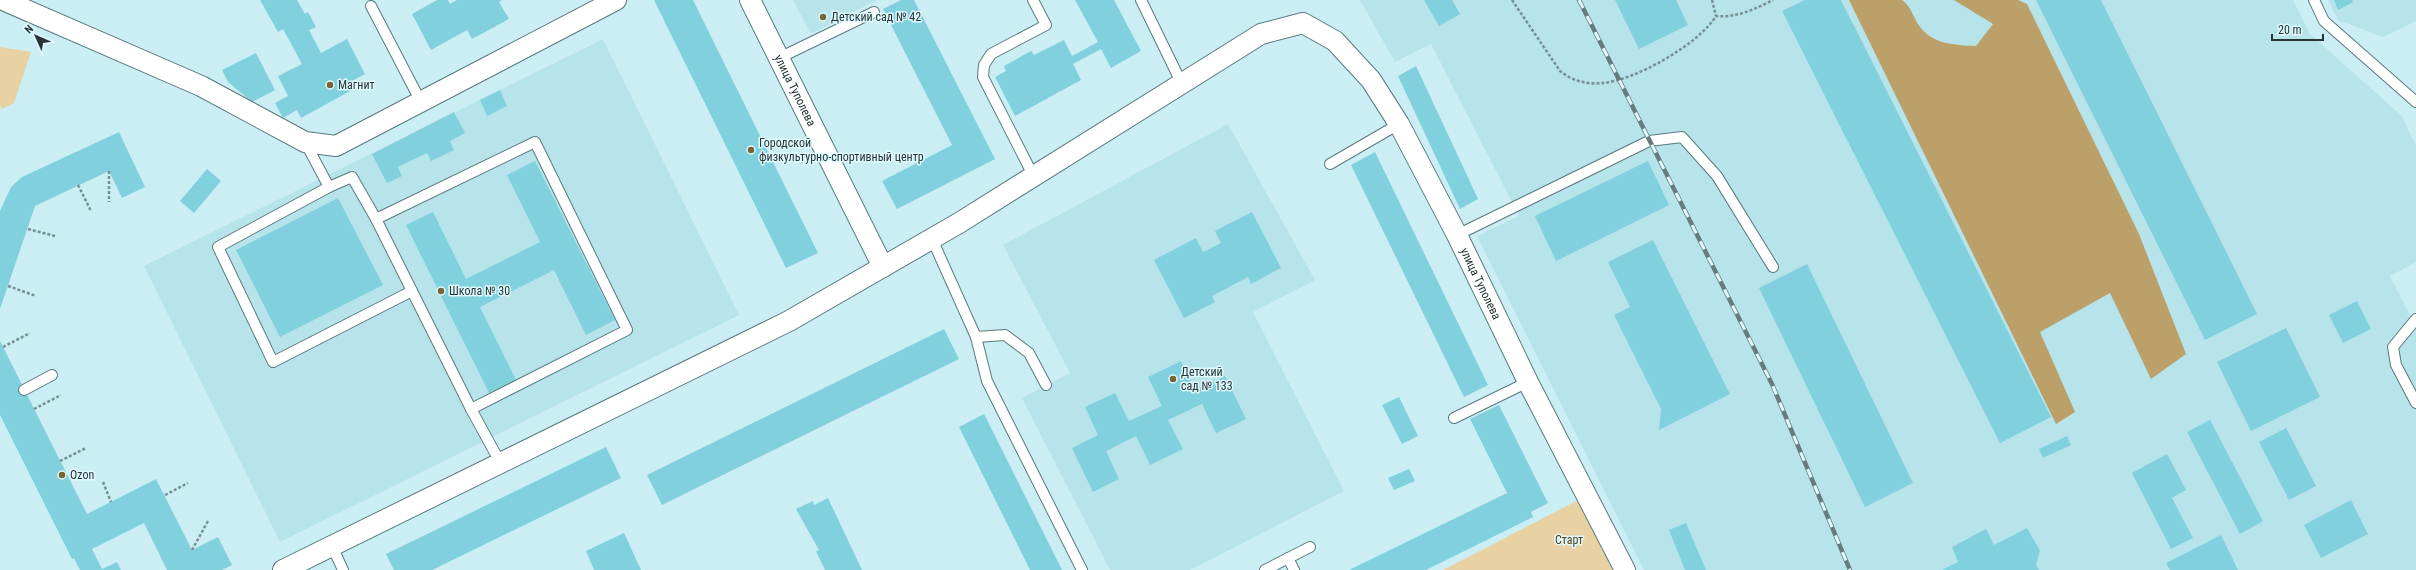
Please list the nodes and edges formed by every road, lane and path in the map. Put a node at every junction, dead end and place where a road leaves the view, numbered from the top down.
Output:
1 (3, 0) edge
2 (616, 0) edge
3 (750, 0) edge
4 (1033, 0) edge
5 (1141, 0) edge
6 (1512, 0) edge
7 (1712, 0) edge
8 (1774, 0) edge
9 (2314, 0) edge
10 (371, 6) dead end
11 (874, 12) dead end
12 (1716, 16) junction
13 (778, 58) junction
14 (1182, 82) junction
15 (420, 102) junction
16 (2416, 102) edge
17 (1399, 124) junction
18 (305, 142) junction
19 (1330, 164) dead end
20 (109, 171) dead end
21 (1034, 177) junction
22 (78, 185) dead end
23 (329, 187) junction
24 (109, 202) dead end
25 (91, 211) dead end
26 (376, 218) junction
27 (28, 229) dead end
28 (1457, 235) junction
29 (55, 236) dead end
30 (932, 239) junction
31 (883, 267) junction
32 (1773, 267) dead end
33 (8, 286) dead end
34 (412, 291) junction
35 (36, 296) dead end
36 (2416, 319) edge
37 (30, 333) dead end
38 (976, 337) junction
39 (3, 347) dead end
40 (52, 375) dead end
41 (1528, 382) junction
42 (1046, 385) dead end
43 (24, 390) dead end
44 (61, 395) dead end
45 (2416, 403) edge
46 (34, 409) dead end
47 (471, 409) junction
48 (1454, 418) dead end
49 (86, 448) dead end
50 (60, 461) dead end
51 (501, 464) junction
52 (103, 482) dead end
53 (188, 483) dead end
54 (165, 495) dead end
55 (111, 502) dead end
56 (208, 521) dead end
57 (332, 546) junction
58 (1310, 547) dead end
59 (192, 550) dead end
60 (1288, 558) junction
61 (283, 570) edge
62 (343, 570) edge
63 (1082, 570) edge
64 (1265, 570) edge
65 (1294, 570) edge
66 (1625, 570) edge

1 - 18 street
2 - 15 street
3 - 13 street, улица Туполева
4 - 21 lane
5 - 14 lane
6 - 12 path
7 - 12 path
8 - 12 path
9 - 16 lane
10 - 15 lane
11 - 13 lane
13 - 31 street, улица Туполева
14 - 17 street, улица Туполева
14 - 21 street
15 - 18 street
17 - 19 lane
17 - 28 street, улица Туполева
18 - 23 lane
20 - 24 path
21 - 30 street
22 - 25 path
23 - 26 lane
23 - 34 lane
26 - 34 lane
26 - 47 lane
27 - 29 path
28 - 32 lane
28 - 41 street, улица Туполева
30 - 31 street
30 - 38 lane
31 - 51 street
33 - 35 path
34 - 47 lane
36 - 45 lane
37 - 39 path
38 - 42 lane
38 - 63 lane
40 - 43 lane
41 - 48 lane
41 - 66 street, улица Туполева
44 - 46 path
47 - 51 lane
49 - 50 path
51 - 57 street
52 - 55 path
53 - 54 path
56 - 59 path
57 - 61 street
57 - 62 lane
58 - 60 lane
60 - 64 lane
60 - 65 lane

